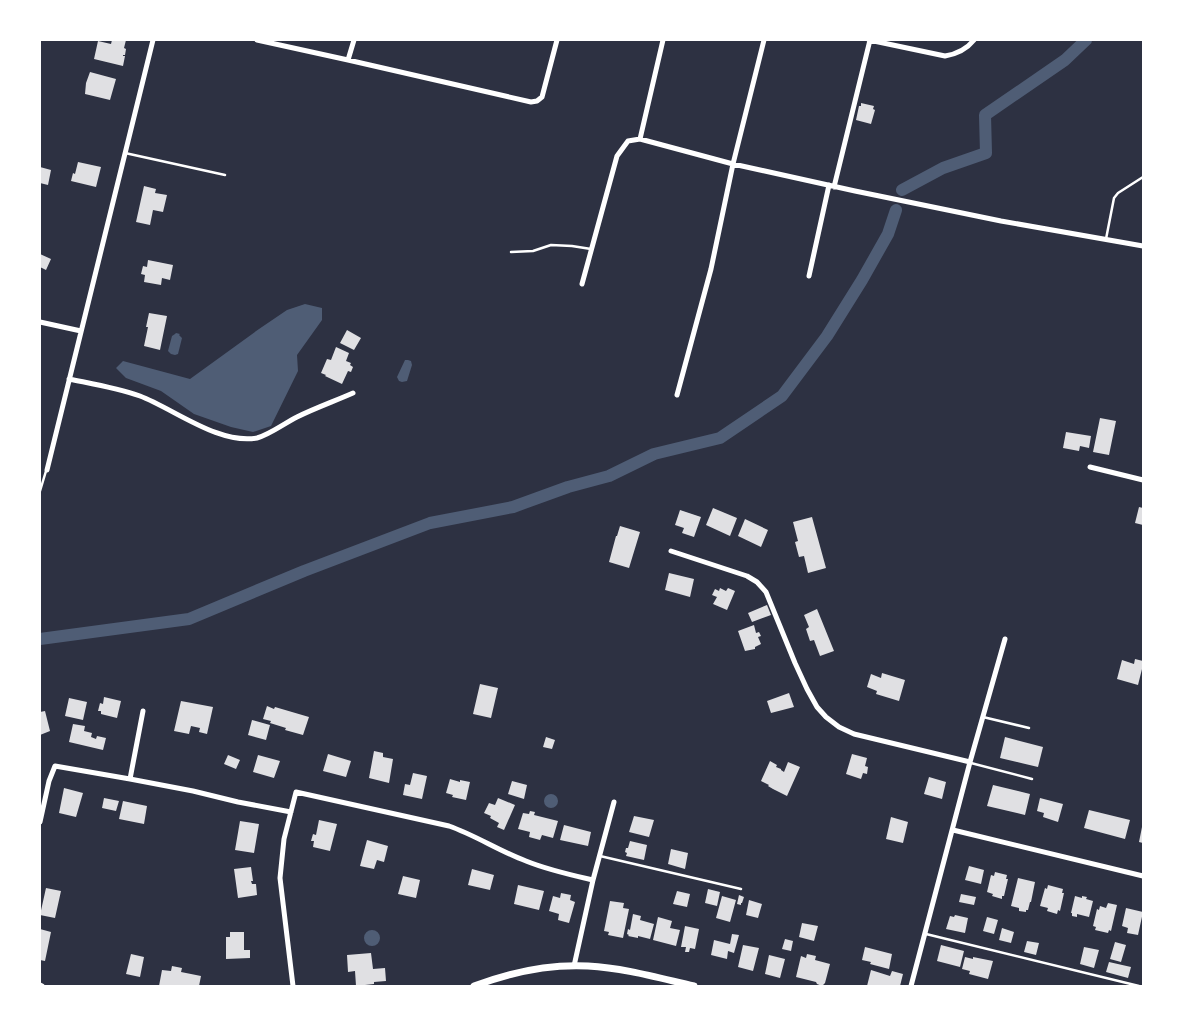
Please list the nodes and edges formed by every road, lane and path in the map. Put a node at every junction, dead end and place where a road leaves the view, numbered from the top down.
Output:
1 (153, 40) edge
2 (257, 40) edge
3 (354, 40) edge
4 (557, 40) edge
5 (663, 40) edge
6 (764, 40) edge
7 (869, 40) edge
8 (974, 40) edge
9 (348, 60) junction
10 (640, 138) junction
11 (125, 153) junction
12 (733, 164) junction
13 (225, 174) dead end
14 (1143, 177) edge
15 (831, 186) junction
16 (1106, 239) junction
17 (1143, 246) edge
18 (591, 249) junction
19 (511, 252) dead end
20 (809, 276) dead end
21 (582, 284) dead end
22 (40, 322) edge
23 (81, 331) junction
24 (69, 379) junction
25 (353, 393) dead end
26 (677, 395) dead end
27 (1090, 466) dead end
28 (47, 470) joint
29 (1143, 480) edge
30 (40, 491) edge
31 (671, 551) dead end
32 (1005, 639) dead end
33 (143, 710) dead end
34 (984, 717) junction
35 (1029, 728) dead end
36 (970, 762) junction
37 (130, 779) junction
38 (1032, 779) dead end
39 (614, 802) dead end
40 (292, 812) junction
41 (40, 822) edge
42 (953, 830) junction
43 (600, 856) junction
44 (1143, 876) edge
45 (593, 880) junction
46 (741, 889) dead end
47 (926, 934) junction
48 (574, 966) junction
49 (293, 986) edge
50 (474, 986) edge
51 (694, 986) edge
52 (912, 986) edge
53 (1139, 986) edge

1 - 11 street
2 - 9 street
3 - 9 street
4 - 9 street
5 - 10 street
6 - 12 street
7 - 8 street
7 - 15 street
10 - 12 street
10 - 18 street
11 - 13 lane
11 - 23 street
12 - 15 street
12 - 26 street
14 - 16 lane
15 - 16 street
15 - 20 street
16 - 17 street
18 - 19 lane
18 - 21 street
22 - 23 street
23 - 24 street
24 - 25 street
24 - 28 street
27 - 29 street
28 - 30 lane
31 - 36 street
32 - 34 street
33 - 37 street
34 - 35 lane
34 - 36 street
36 - 38 lane
36 - 42 street
37 - 40 street
37 - 41 street
39 - 43 street
40 - 45 street
40 - 49 street
42 - 44 street
42 - 47 street
43 - 45 street
43 - 46 lane
45 - 48 street
47 - 52 street
47 - 53 lane
48 - 50 street
48 - 51 street

